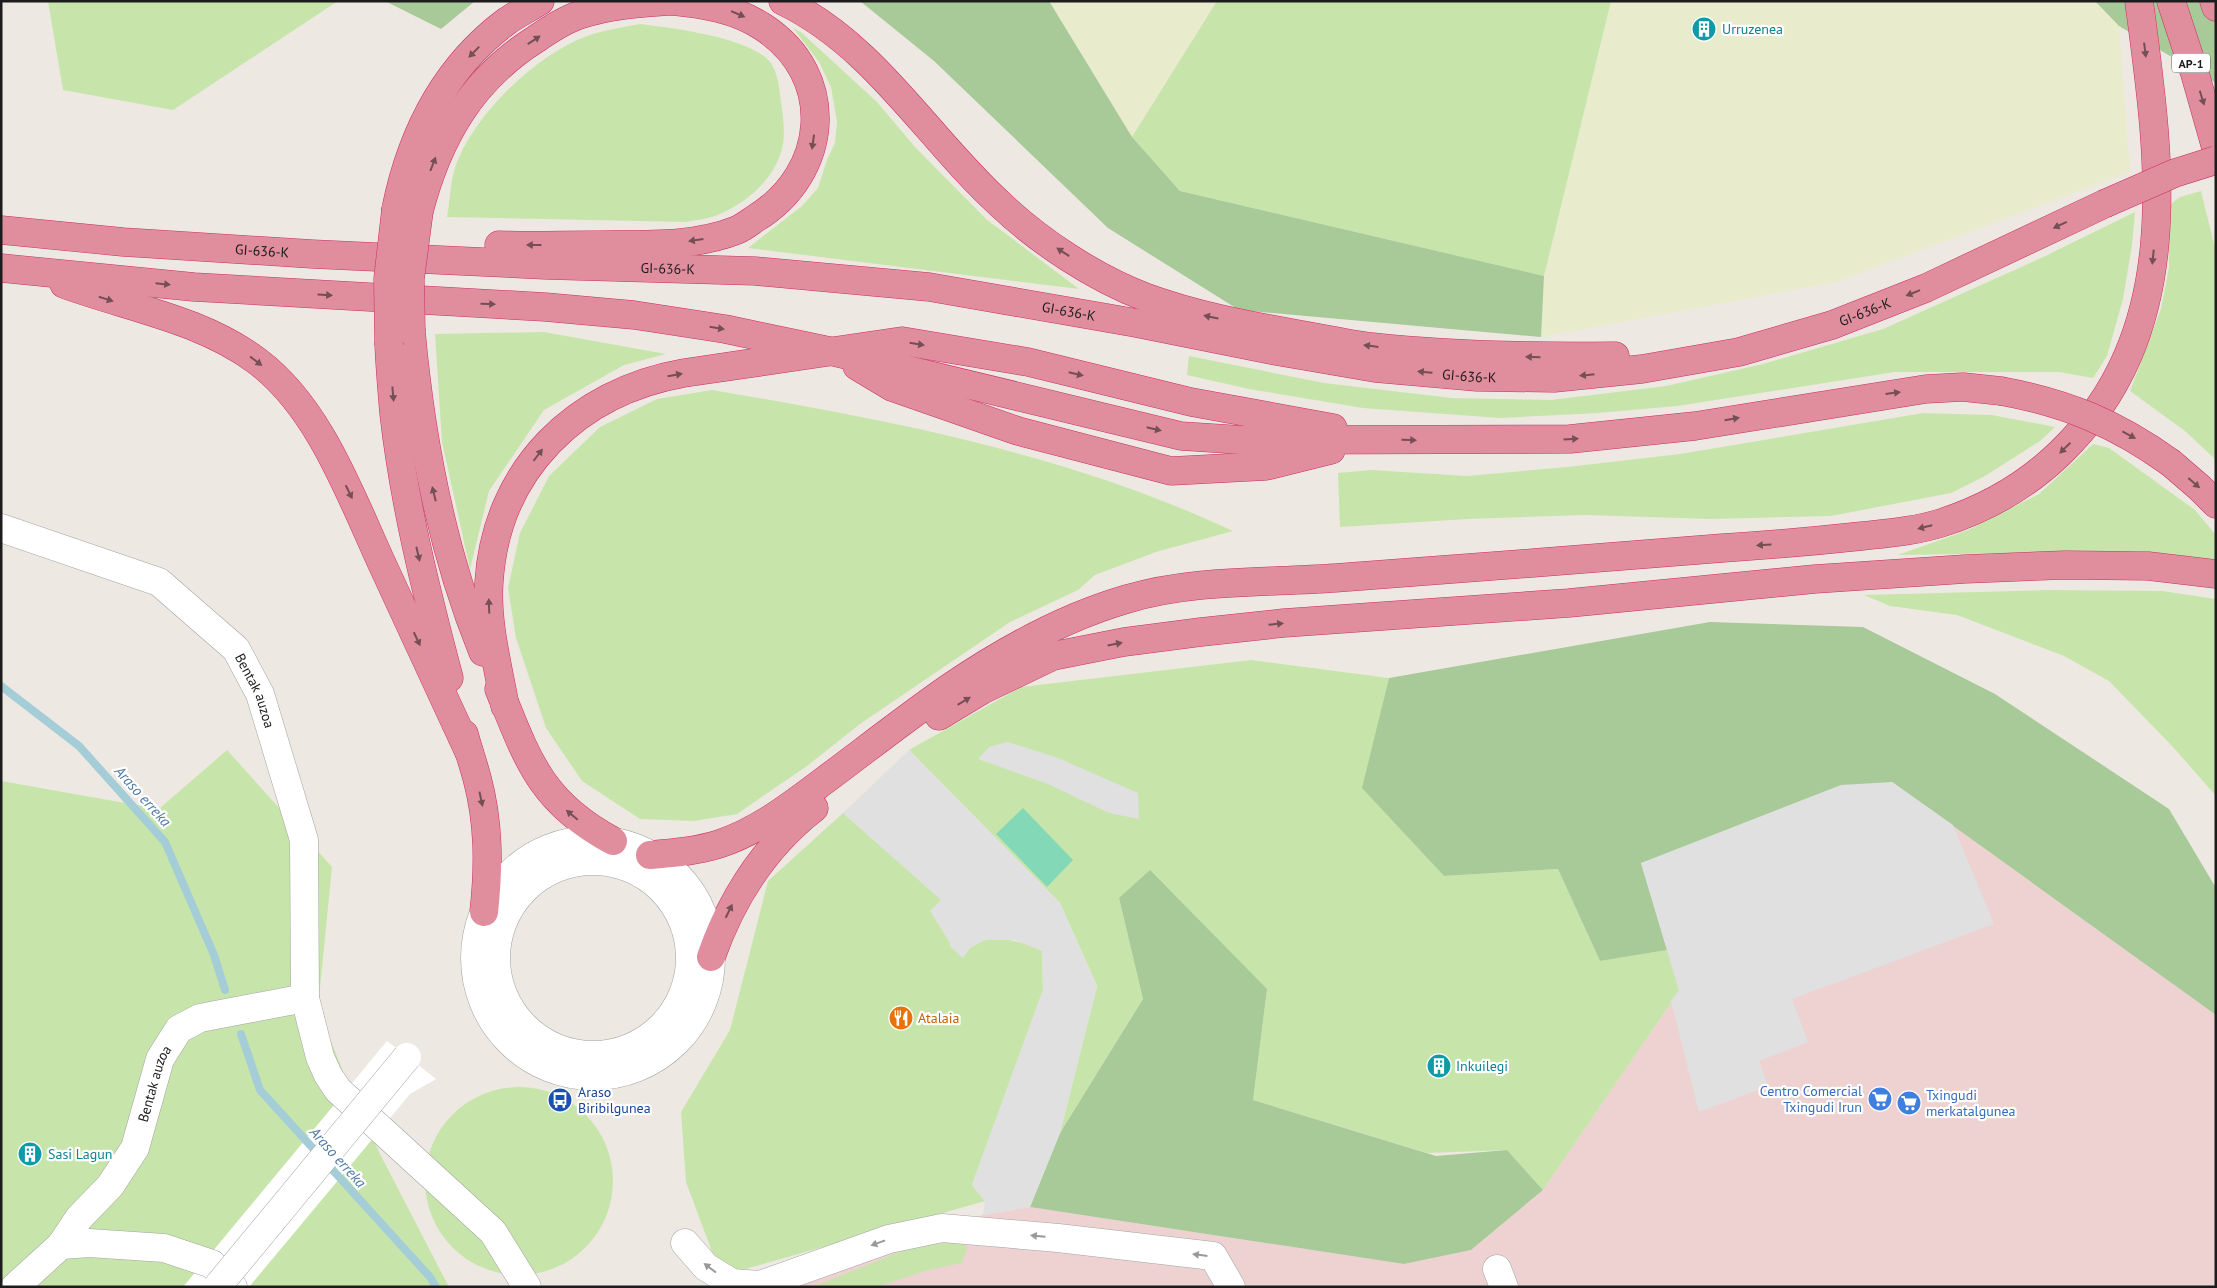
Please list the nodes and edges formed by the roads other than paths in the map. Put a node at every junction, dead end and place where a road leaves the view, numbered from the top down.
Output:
1 (540, 1) edge
2 (671, 1) edge
3 (783, 1) edge
4 (2139, 1) edge
5 (2171, 1) edge
6 (2214, 1) edge
7 (2216, 7) edge
8 (2216, 148) edge
9 (2216, 160) edge
10 (408, 210) junction
11 (1, 229) edge
12 (1, 268) edge
13 (28, 271) junction
14 (834, 352) junction
15 (1739, 352) junction
16 (1360, 439) junction
17 (2216, 504) edge
18 (1, 528) edge
19 (2216, 574) edge
20 (505, 706) junction
21 (469, 752) junction
22 (613, 841) junction
23 (650, 854) junction
24 (484, 912) junction
25 (711, 957) junction
26 (305, 998) junction
27 (666, 1022) joint
28 (407, 1057) dead end
29 (685, 1242) dead end
30 (61, 1245) junction
31 (15, 1287) edge
32 (217, 1287) edge
33 (233, 1287) edge
34 (527, 1287) edge
35 (1231, 1287) edge

1 -> 10 highway
10 -> 2 highway
2 -> 11 highway
15 -> 3 highway
4 -> 23 highway
5 -> 8 highway, AP-1
6 - 7 highway
9 -> 15 highway, GI-636-K, bridge
20 -> 10 highway, bridge
10 -> 21 highway, bridge
15 -> 11 highway, GI-636-K
12 - 13 highway
13 -> 14 highway
13 -> 21 highway
14 -> 16 highway
14 -> 16 highway
14 - 16 highway
20 -> 14 highway
16 -> 17 highway, bridge
18 - 26 street, Bentak auzoa
25 -> 19 highway
22 -> 20 highway
21 -> 24 highway
22 - 23 street
22 - 24 street
23 - 25 street
24 - 25 street
26 - 30 street, Bentak auzoa
26 - 34 street, Bentak auzoa
27 - 27 street
28 - 32 street, bridge
35 -> 29 street
30 - 31 street, Bentak auzoa
30 - 33 street

